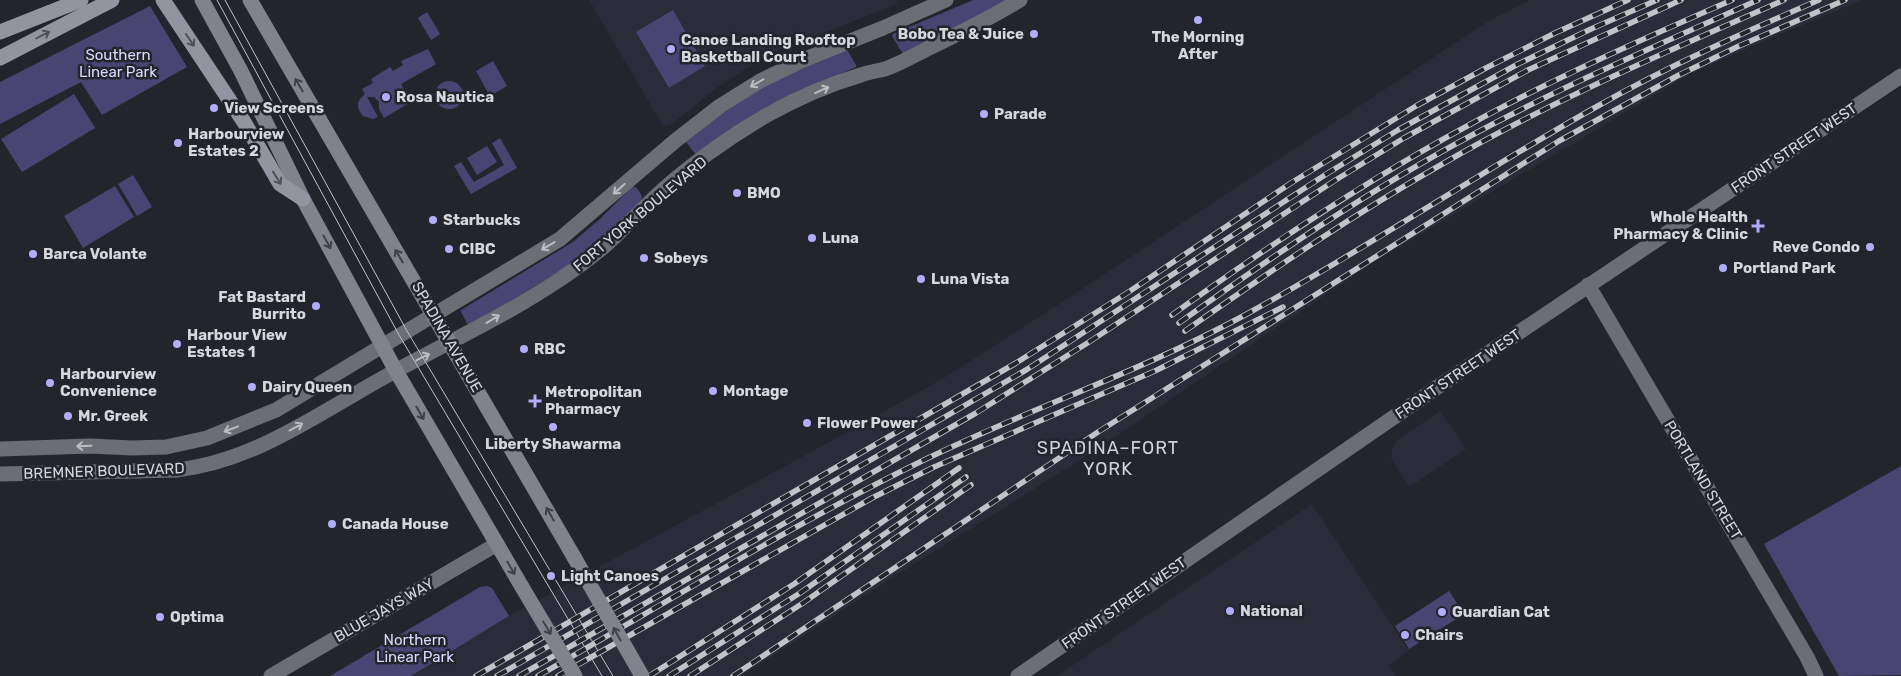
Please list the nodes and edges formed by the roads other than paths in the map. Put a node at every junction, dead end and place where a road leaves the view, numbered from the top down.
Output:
1 (81, 0) edge
2 (112, 0) edge
3 (163, 0) edge
4 (202, 0) edge
5 (250, 0) edge
6 (946, 0) edge
7 (1020, 0) edge
8 (0, 32) edge
9 (0, 58) edge
10 (1901, 76) edge
11 (303, 199) junction
12 (1588, 285) junction
13 (434, 315) junction
14 (450, 343) junction
15 (383, 345) junction
16 (396, 371) junction
17 (0, 449) edge
18 (0, 474) edge
19 (497, 544) junction
20 (271, 676) edge
21 (575, 676) edge
22 (642, 676) edge
23 (1018, 676) edge
24 (1817, 676) edge

1 - 8 highway
9 -> 2 highway
3 -> 11 highway
4 - 11 main road
13 -> 5 main road, SPADINA AVENUE
6 -> 13 street, FORT YORK BOULEVARD
14 -> 7 street, FORT YORK BOULEVARD
10 - 12 street, FRONT STREET WEST
11 -> 15 main road
12 - 23 street, FRONT STREET WEST
12 - 24 street, PORTLAND STREET
13 - 14 main road, SPADINA AVENUE
13 - 15 street, FORT YORK BOULEVARD
16 -> 14 street, FORT YORK BOULEVARD
22 -> 14 main road, SPADINA AVENUE, bridge
15 - 16 main road
15 -> 17 street, BREMNER BOULEVARD
18 -> 16 street, BREMNER BOULEVARD
16 -> 19 main road
19 - 20 street, BLUE JAYS WAY
19 -> 21 main road, bridge

